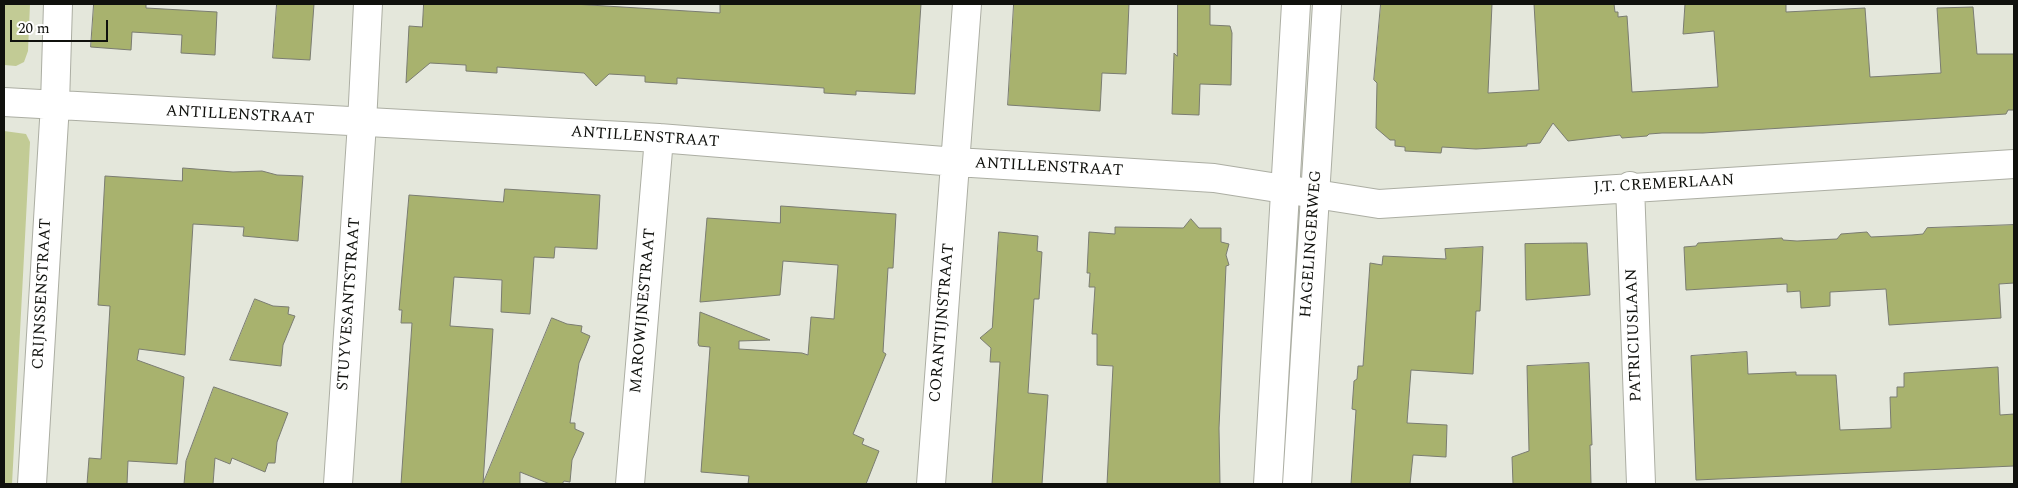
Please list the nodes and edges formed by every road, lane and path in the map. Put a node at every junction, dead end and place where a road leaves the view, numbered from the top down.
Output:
1 (58, 4) edge
2 (368, 4) edge
3 (967, 4) edge
4 (1296, 4) edge
5 (1327, 4) edge
6 (4, 102) edge
7 (55, 104) junction
8 (362, 123) junction
9 (659, 138) junction
10 (956, 162) junction
11 (2014, 164) edge
12 (1630, 186) junction
13 (1284, 188) junction
14 (1316, 193) junction
15 (32, 484) edge
16 (338, 484) edge
17 (630, 484) edge
18 (931, 484) edge
19 (1268, 484) edge
20 (1297, 484) edge
21 (1641, 484) edge

1 - 7 street, CRIJNSSENSTRAAT
2 - 8 street, STUYVESANTSTRAAT
3 - 10 street, CORANTIJNSTRAAT
4 - 13 street, HAGELINGERWEG
5 - 14 street, HAGELINGERWEG
6 - 7 street, ANTILLENSTRAAT
7 - 8 street, ANTILLENSTRAAT
7 - 15 street, CRIJNSSENSTRAAT
8 - 9 street, ANTILLENSTRAAT
8 - 16 street, STUYVESANTSTRAAT
9 - 10 street, ANTILLENSTRAAT
9 - 17 street, MAROWIJNESTRAAT
10 - 13 street, ANTILLENSTRAAT
10 - 18 street, CORANTIJNSTRAAT
11 - 12 street, J.T. CREMERLAAN
12 - 14 street, J.T. CREMERLAAN
12 - 21 street, PATRICIUSLAAN
13 - 14 street, ANTILLENSTRAAT
13 - 19 street, HAGELINGERWEG
14 - 20 street, HAGELINGERWEG

